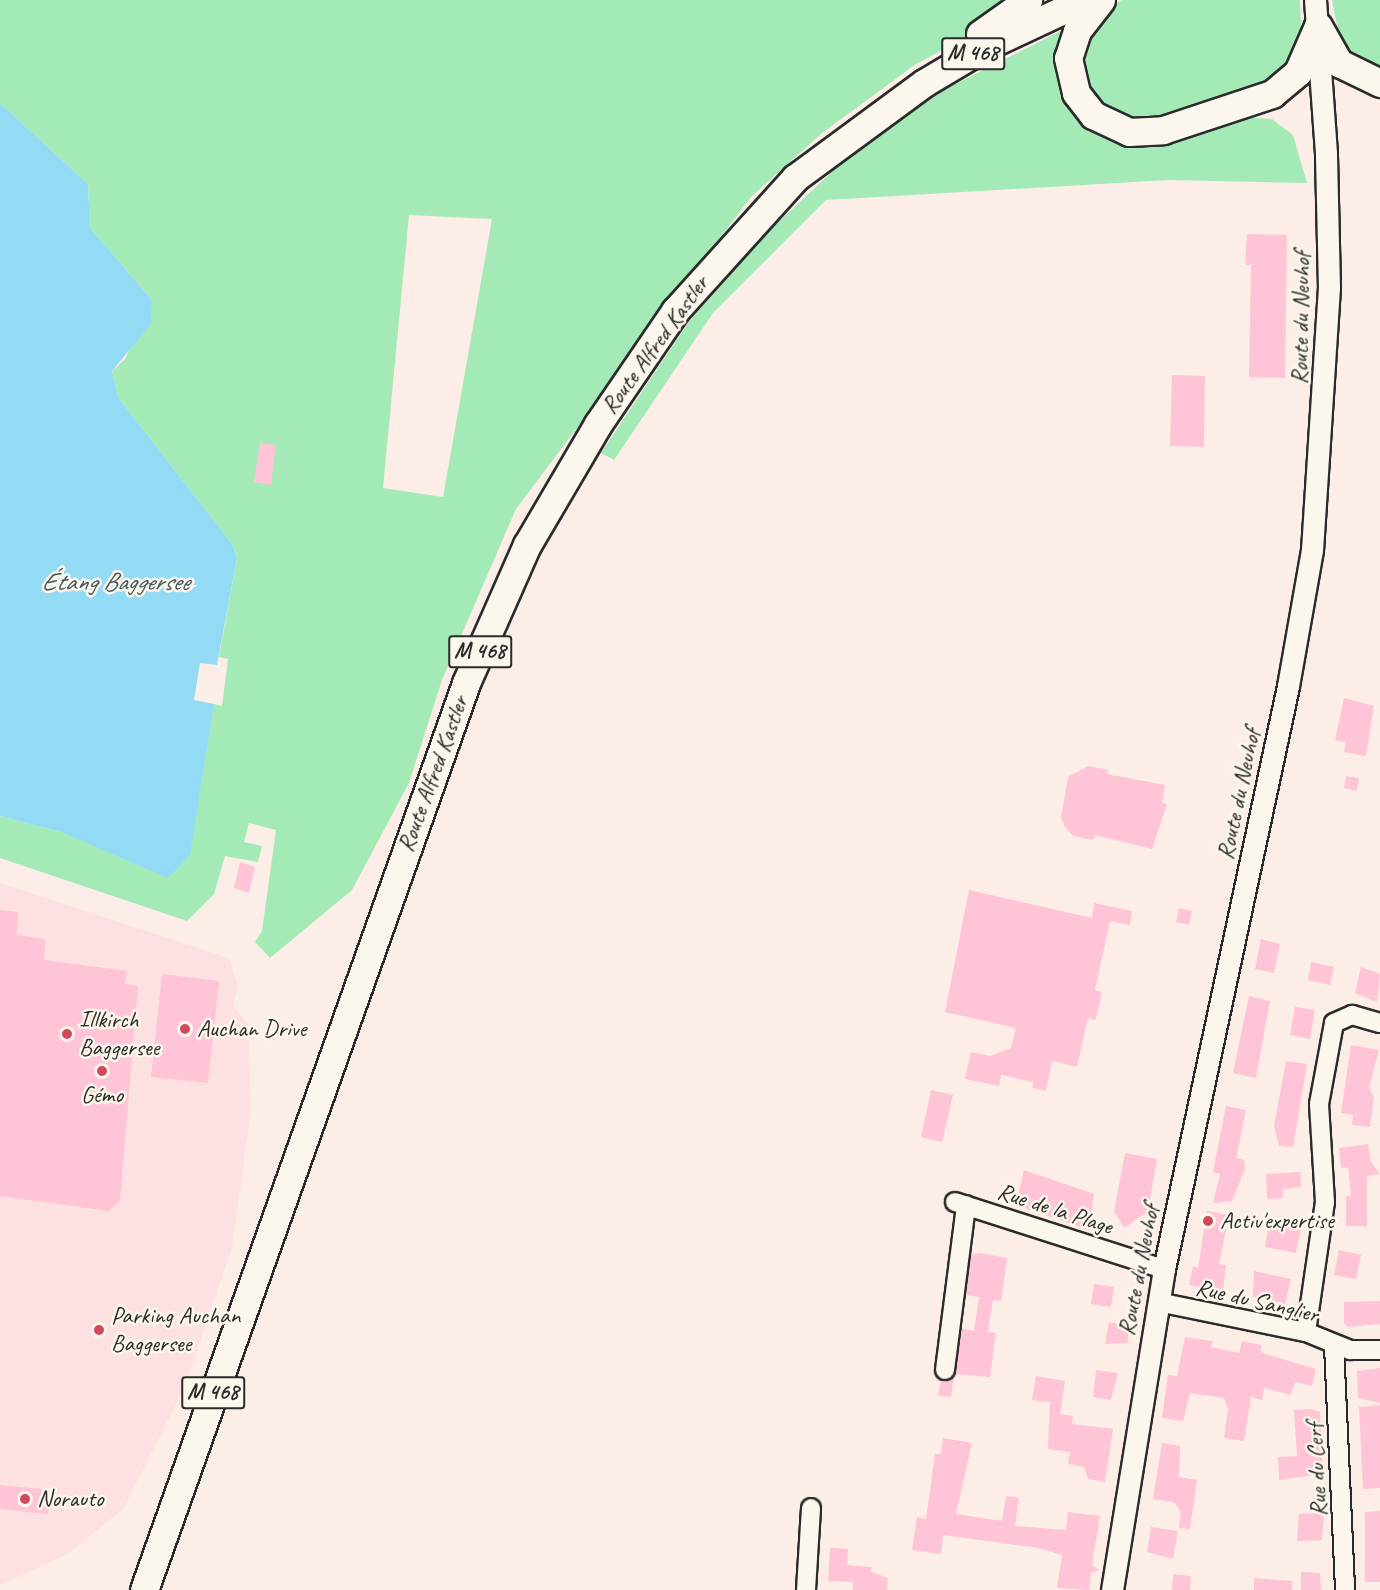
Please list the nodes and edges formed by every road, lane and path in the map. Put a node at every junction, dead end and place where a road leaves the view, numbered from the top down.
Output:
1 (1028, 0) edge
2 (1084, 0) edge
3 (1101, 0) edge
4 (1317, 13) edge
5 (1380, 83) edge
6 (869, 122) junction
7 (1380, 1023) edge
8 (1164, 1269) junction
9 (1158, 1302) junction
10 (1306, 1332) junction
11 (1334, 1346) junction
12 (1380, 1350) edge
13 (945, 1370) dead end
14 (812, 1508) dead end
15 (144, 1590) edge
16 (806, 1590) edge
17 (1112, 1590) edge
18 (1345, 1590) edge

1 - 6 main road
2 - 6 main road, Route Alfred Kastler / M 468
3 - 4 main road
4 - 5 main road
4 - 8 street, Route du Neuhof
6 - 15 main road, Route Alfred Kastler / M 468
7 - 10 street
8 - 9 street, Route du Neuhof
8 - 13 street, Rue de la Plage
9 - 10 street, Rue du Sanglier
9 - 17 street, Route du Neuhof
10 - 11 street, Rue du Sanglier
11 - 12 street, Rue du Sanglier
11 - 18 street, Rue du Cerf
14 - 16 street

